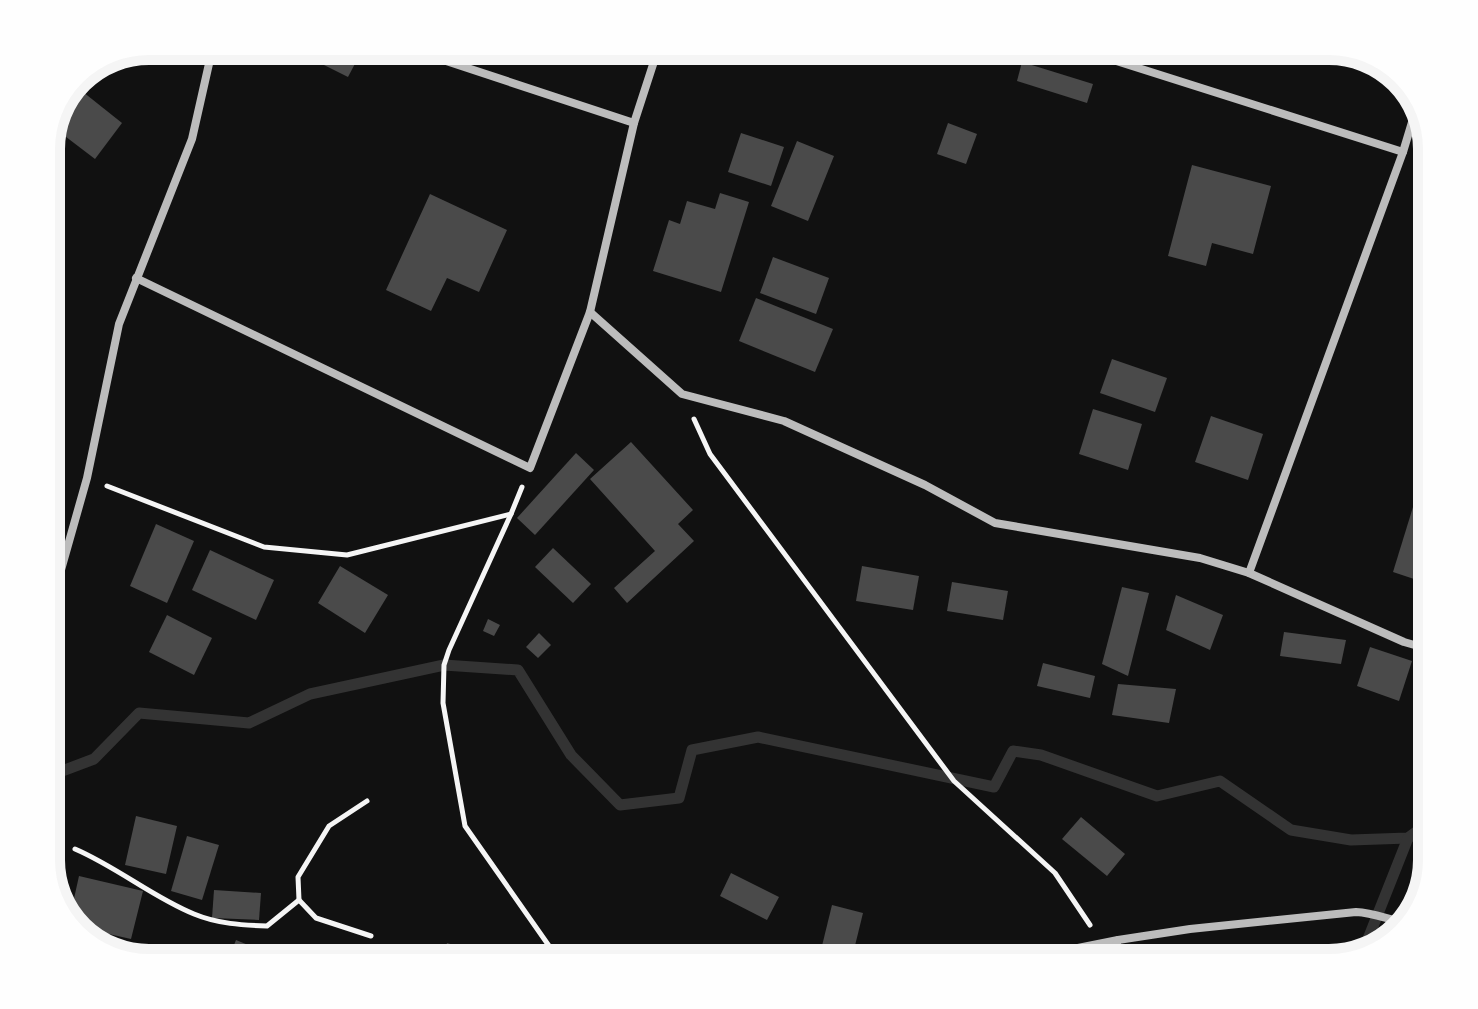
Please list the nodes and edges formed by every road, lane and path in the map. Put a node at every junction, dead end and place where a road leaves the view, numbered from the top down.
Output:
1 (210, 60) edge
2 (443, 60) edge
3 (654, 60) edge
4 (1113, 60) edge
5 (1413, 120) edge
6 (634, 123) junction
7 (1403, 152) junction
8 (136, 278) junction
9 (590, 312) junction
10 (682, 394) junction
11 (530, 468) junction
12 (87, 478) junction
13 (511, 514) junction
14 (60, 573) edge
15 (1249, 573) junction
16 (1418, 646) edge
17 (367, 801) dead end
18 (60, 843) edge
19 (299, 900) junction
20 (1393, 921) edge
21 (371, 936) dead end
22 (1118, 940) junction
23 (1101, 943) junction
24 (551, 949) edge
25 (1073, 949) edge
26 (1115, 949) edge

1 - 8 street
2 - 6 street
3 - 6 street
4 - 7 street
5 - 7 street
6 - 9 street
7 - 15 street
8 - 11 street
8 - 12 street
9 - 10 street
9 - 11 street
10 - 15 street
10 - 23 path
11 - 13 path
12 - 13 path
12 - 14 street
13 - 24 path
15 - 16 street
17 - 19 path
18 - 19 path
19 - 21 path
20 - 22 street
22 - 23 street
22 - 26 street
23 - 25 street

